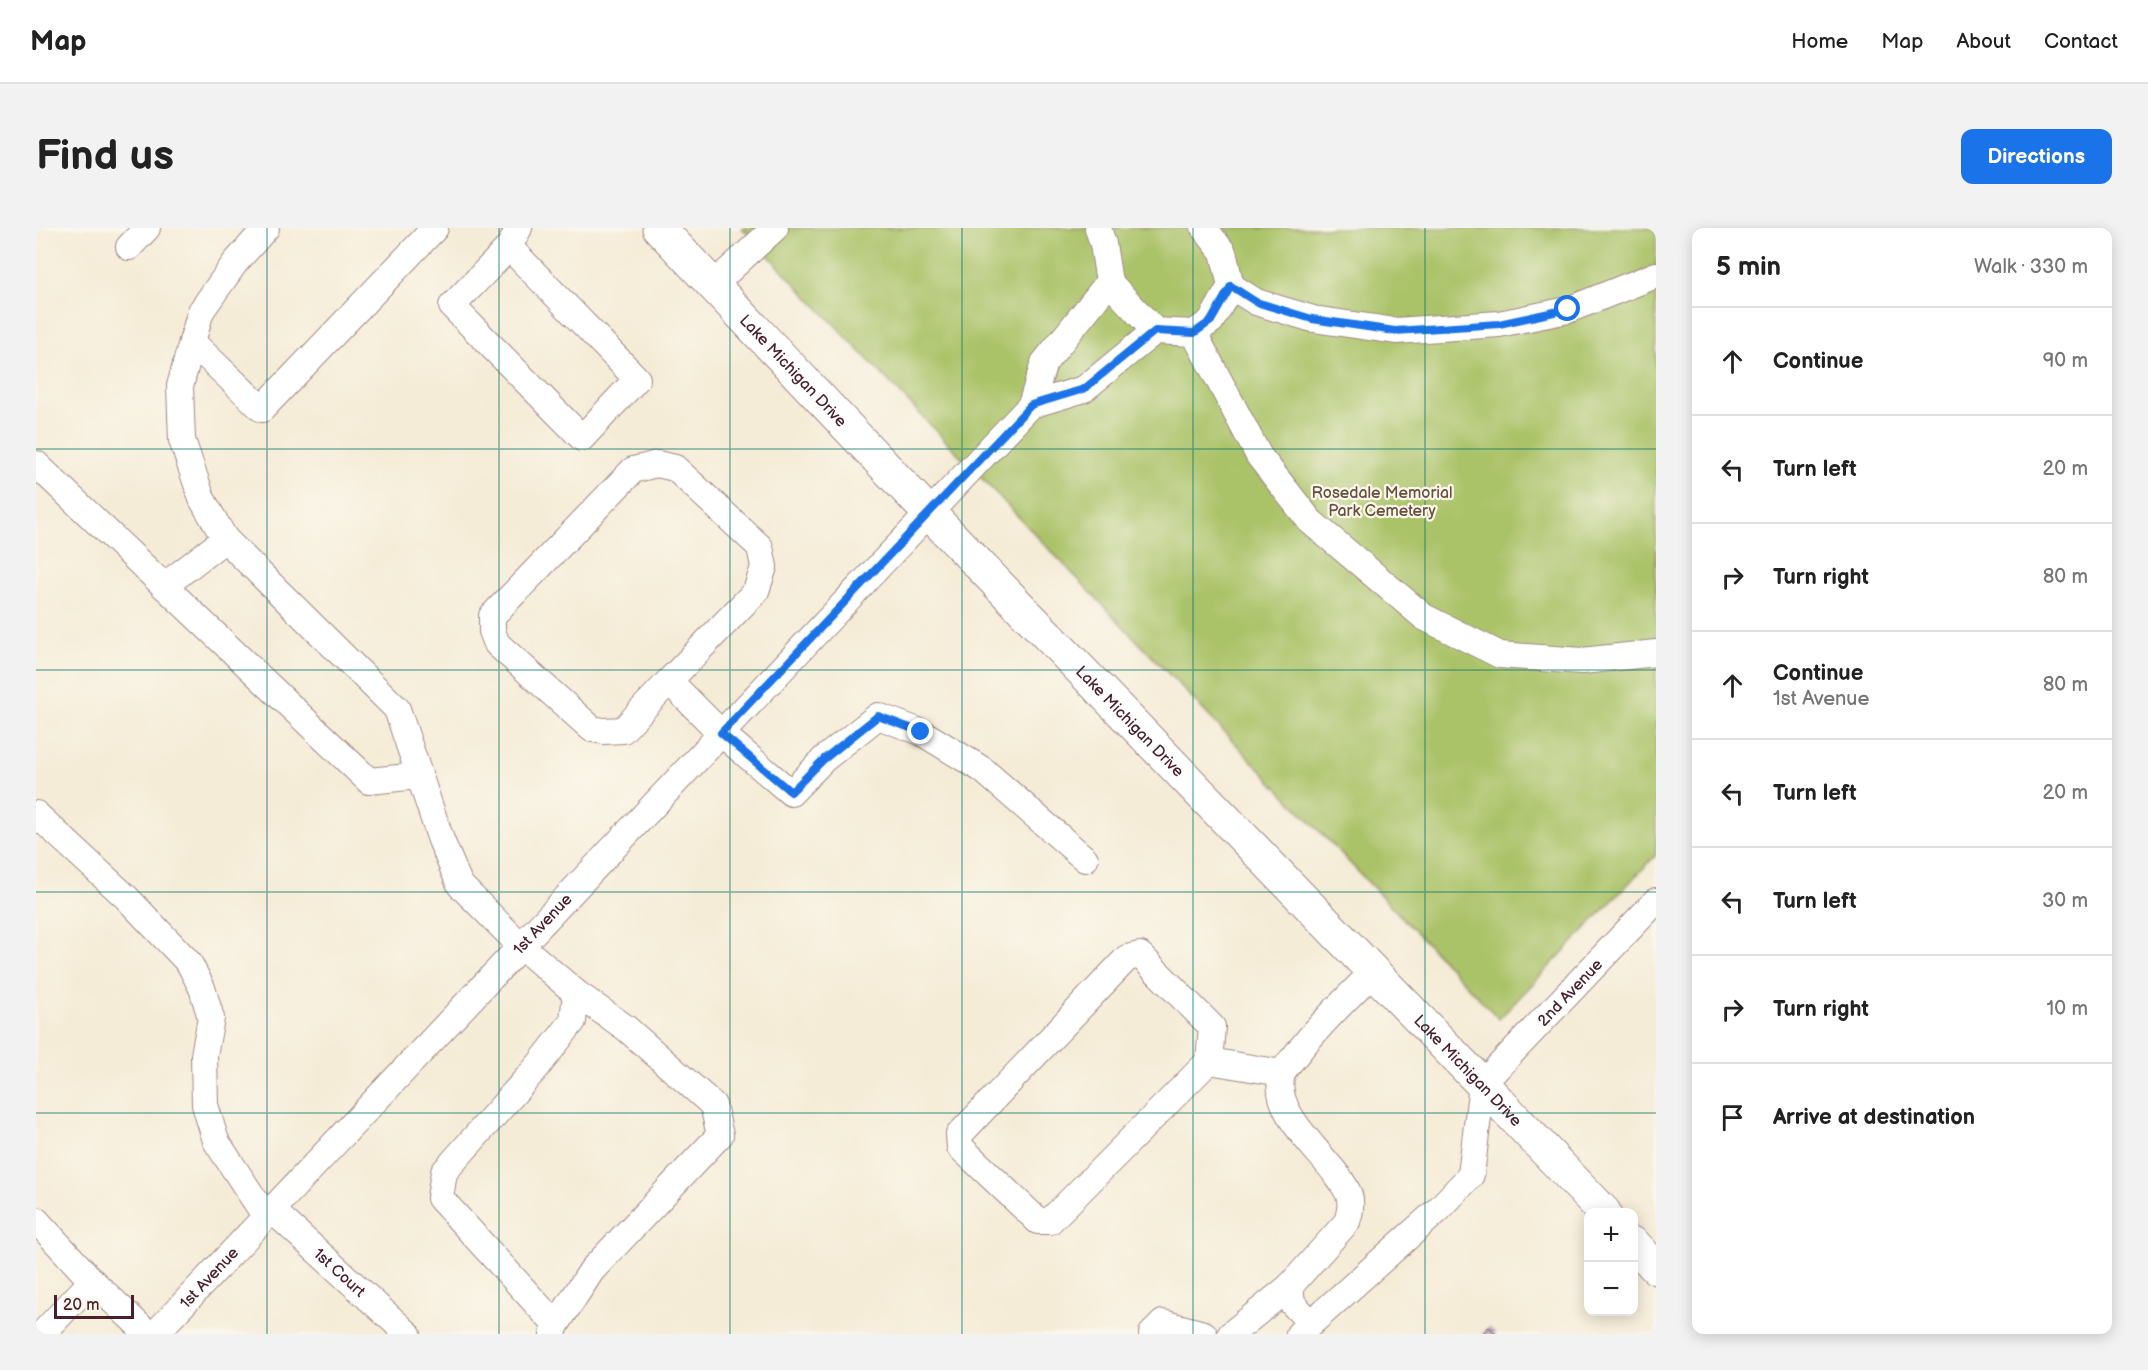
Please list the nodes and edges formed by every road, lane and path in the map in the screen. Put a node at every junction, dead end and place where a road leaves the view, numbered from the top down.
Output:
1 (147, 228) edge
2 (266, 228) edge
3 (435, 228) edge
4 (659, 228) edge
5 (775, 228) edge
6 (1204, 228) edge
7 (1107, 233) edge
8 (514, 237) edge
9 (129, 247) dead end
10 (1656, 275) edge
11 (1109, 282) junction
12 (713, 285) junction
13 (1231, 286) junction
14 (1155, 331) junction
15 (1194, 333) junction
16 (192, 342) junction
17 (1031, 405) junction
18 (36, 464) edge
19 (928, 512) junction
20 (225, 539) junction
21 (164, 586) junction
22 (1656, 653) edge
23 (669, 681) junction
24 (721, 733) junction
25 (418, 776) junction
26 (36, 814) edge
27 (1085, 859) dead end
28 (1656, 901) edge
29 (521, 946) junction
30 (1373, 972) junction
31 (576, 993) junction
32 (1209, 1061) junction
33 (1282, 1073) junction
34 (1482, 1084) junction
35 (1600, 1208) edge
36 (269, 1213) junction
37 (36, 1220) edge
38 (1638, 1248) edge
39 (1656, 1268) edge
40 (92, 1281) junction
41 (1290, 1286) junction
42 (555, 1329) edge
43 (1305, 1329) edge
44 (42, 1334) edge
45 (148, 1334) edge
46 (155, 1334) edge
47 (408, 1334) edge
48 (1152, 1334) edge
49 (1204, 1334) edge
50 (1231, 1334) edge

1 - 9 street
2 - 16 street
3 - 16 street
4 - 12 highway, Lake Michigan Drive
5 - 12 street
6 - 13 street
7 - 11 street
8 - 8 street
10 - 13 street
11 - 14 street
11 - 17 street
12 - 19 highway, Lake Michigan Drive
13 - 15 street
14 - 15 street
14 - 17 street
15 - 22 street
16 - 20 street
17 - 19 street, 1st Avenue
18 - 21 street
19 - 24 street, 1st Avenue
19 - 30 highway, Lake Michigan Drive
20 - 21 street
20 - 25 street
21 - 25 street
23 - 23 street
23 - 24 street
24 - 27 street
24 - 29 street, 1st Avenue
25 - 29 street
26 - 36 street, 1st Court
28 - 34 street, 2nd Avenue
29 - 31 street
29 - 36 street, 1st Avenue
30 - 33 street
30 - 34 highway, Lake Michigan Drive
31 - 42 street
31 - 42 street
32 - 32 street
32 - 33 street
33 - 41 street
34 - 35 highway, Lake Michigan Drive
34 - 43 street
36 - 46 street, 1st Avenue
36 - 47 street, 1st Court
37 - 40 street
38 - 39 highway
40 - 44 street
40 - 45 street
41 - 43 street
41 - 50 street
48 - 49 street

